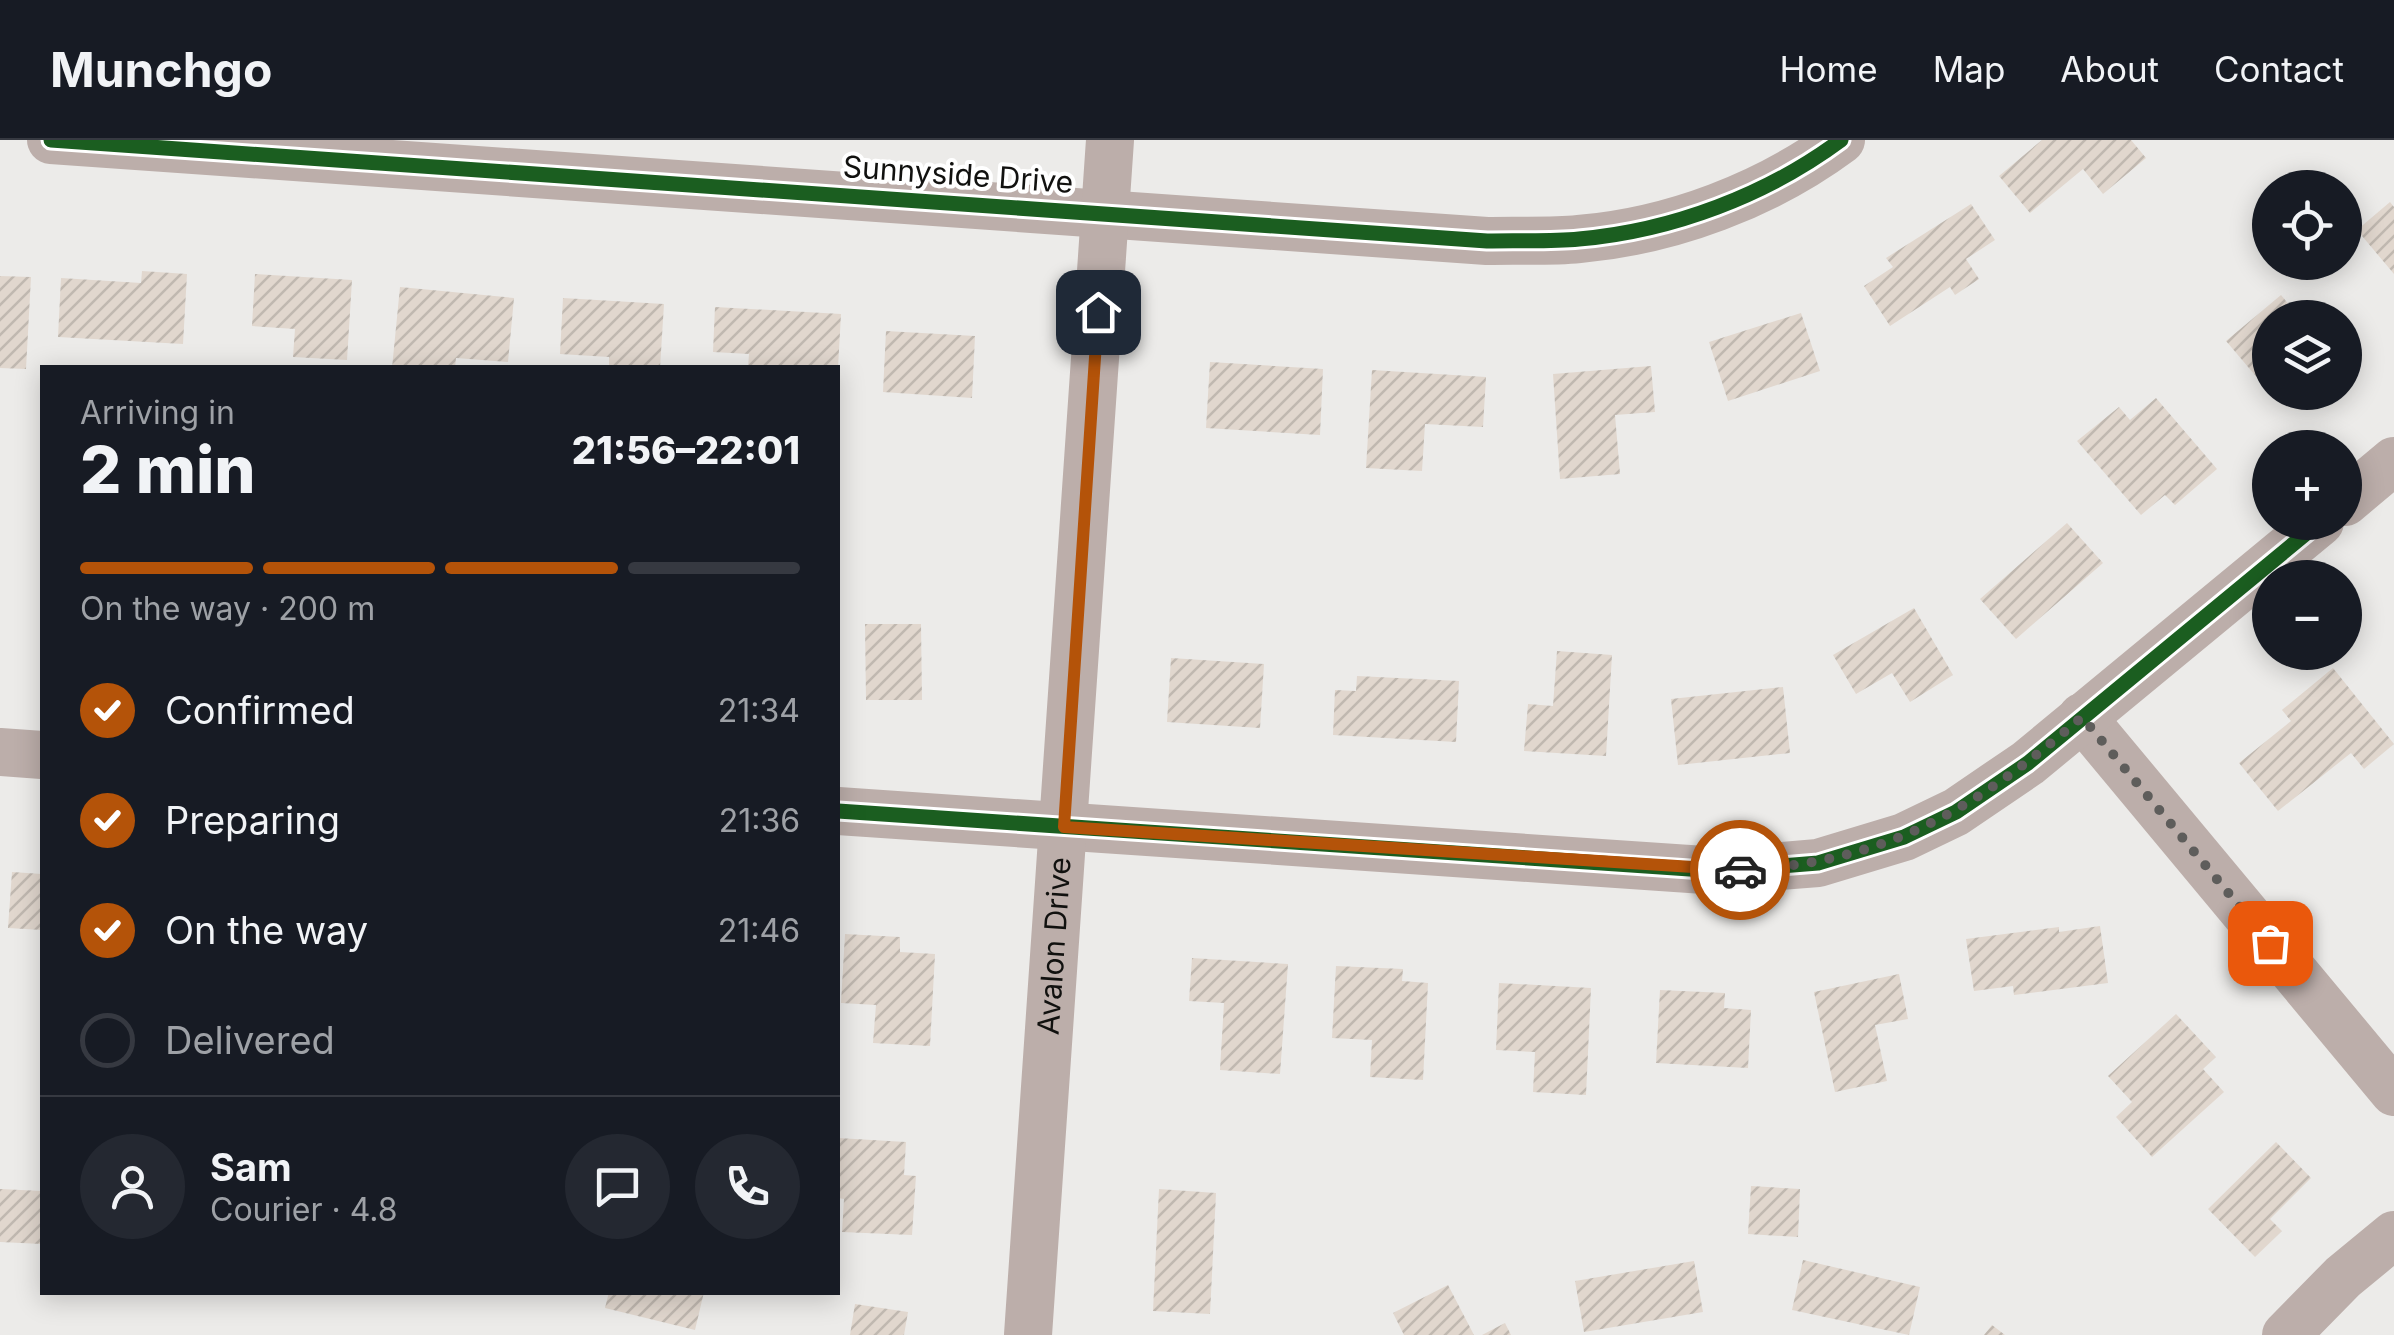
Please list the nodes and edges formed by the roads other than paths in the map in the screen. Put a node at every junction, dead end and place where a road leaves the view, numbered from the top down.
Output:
1 (51, 140) edge
2 (1110, 140) edge
3 (1842, 140) edge
4 (351, 150) edge
5 (1104, 213) junction
6 (2394, 461) edge
7 (2362, 488) edge
8 (2298, 540) edge
9 (2082, 717) junction
10 (0, 752) edge
11 (40, 755) edge
12 (840, 811) edge
13 (1064, 827) junction
14 (2394, 1092) edge
15 (2394, 1235) edge
16 (1028, 1335) edge
17 (2286, 1335) edge

1 - 4 street, Sunnyside Drive
2 - 5 street, Avalon Drive
3 - 5 street, Sunnyside Drive
4 - 5 street, Sunnyside Drive
5 - 13 street, Avalon Drive
6 - 7 street
8 - 9 street
9 - 13 street
9 - 14 street
10 - 11 street
12 - 13 street
13 - 16 street, Avalon Drive
15 - 17 street

